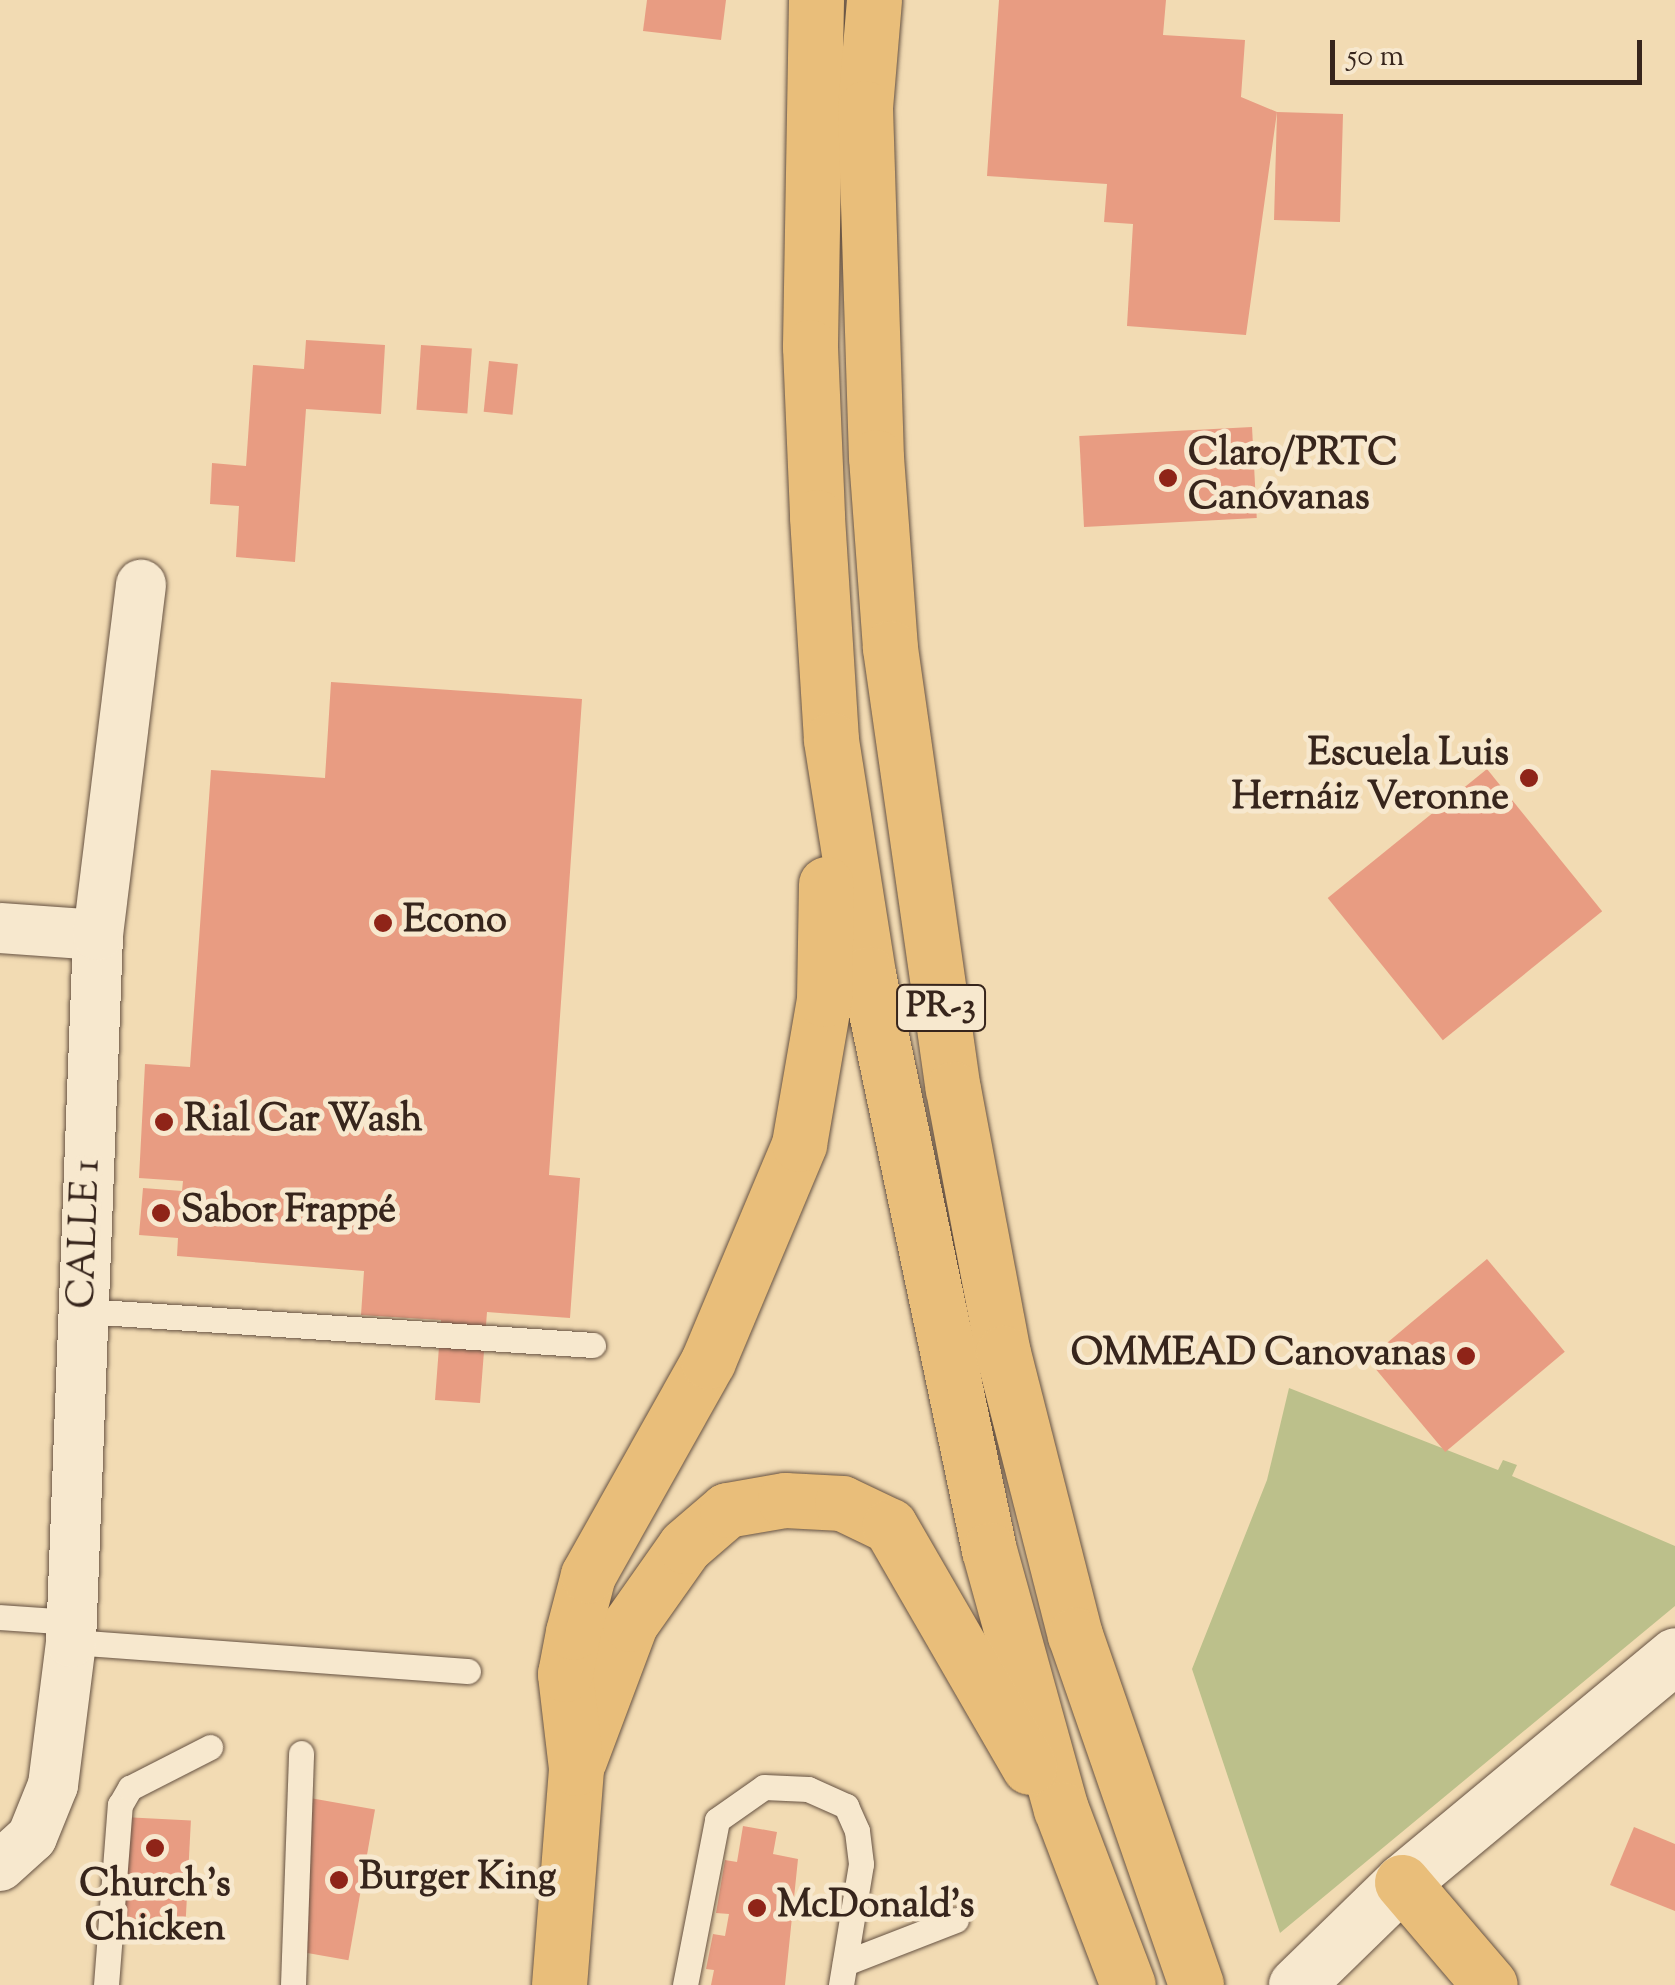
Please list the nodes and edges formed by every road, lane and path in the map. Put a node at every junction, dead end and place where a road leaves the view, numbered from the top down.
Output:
1 (816, 0) edge
2 (874, 0) edge
3 (141, 585) dead end
4 (832, 740) junction
5 (0, 928) edge
6 (98, 935) junction
7 (84, 1311) junction
8 (593, 1345) dead end
9 (0, 1618) edge
10 (72, 1632) junction
11 (1675, 1655) edge
12 (468, 1671) dead end
13 (210, 1746) dead end
14 (300, 1752) dead end
15 (576, 1768) junction
16 (1061, 1810) junction
17 (0, 1866) edge
18 (1402, 1882) junction
19 (956, 1920) dead end
20 (843, 1974) edge
21 (1300, 1981) edge
22 (106, 1985) edge
23 (293, 1985) edge
24 (559, 1985) edge
25 (685, 1985) edge
26 (1128, 1985) edge
27 (1196, 1985) edge
28 (1490, 1985) edge

1 - 4 main road, PR-3
2 - 27 main road, PR-3
3 - 6 street, CALLE 1
4 - 15 main road
4 - 16 main road, PR-3
5 - 6 street
6 - 7 street, CALLE 1
7 - 8 lane
7 - 10 street, CALLE 1
9 - 10 lane
10 - 12 lane
10 - 17 street, CALLE 1
11 - 18 main road
13 - 22 lane
14 - 23 lane
15 - 16 main road
15 - 24 main road
16 - 26 main road, PR-3
18 - 21 main road
18 - 28 main road
19 - 20 lane
20 - 25 lane

